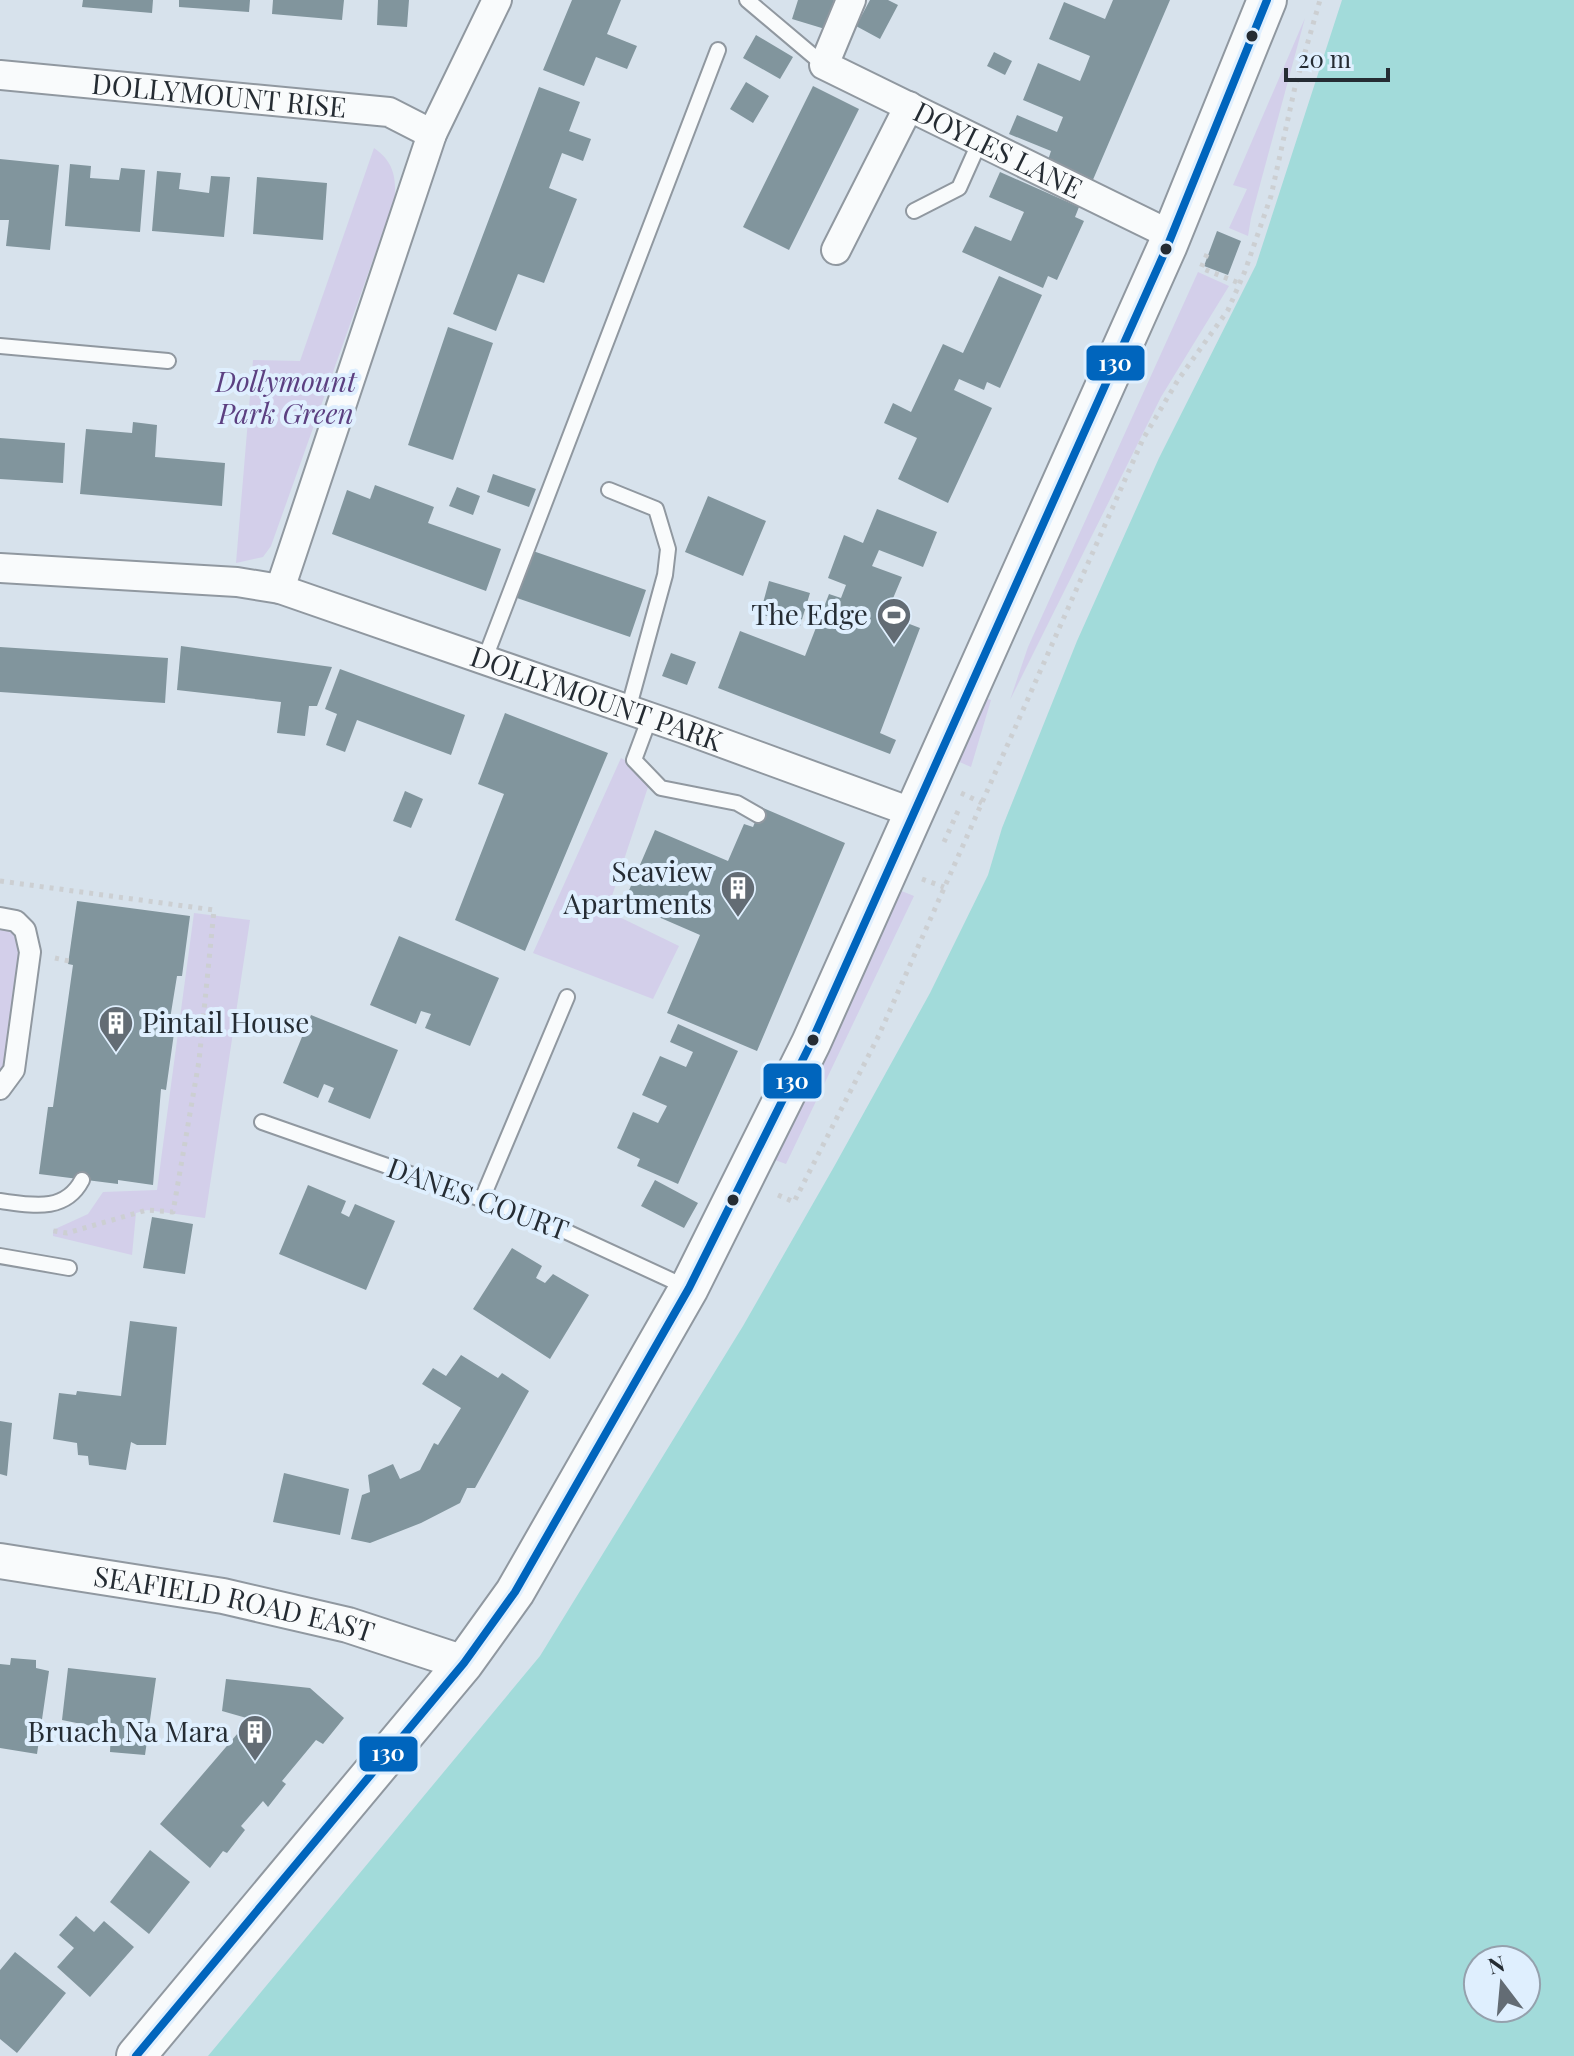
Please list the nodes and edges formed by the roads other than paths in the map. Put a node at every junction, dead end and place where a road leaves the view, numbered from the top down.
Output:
1 (497, 0) edge
2 (747, 0) edge
3 (851, 0) edge
4 (1267, 0) edge
5 (718, 50) dead end
6 (824, 65) junction
7 (0, 75) edge
8 (909, 106) junction
9 (432, 134) junction
10 (980, 141) junction
11 (914, 211) dead end
12 (1171, 235) junction
13 (836, 250) dead end
14 (0, 346) edge
15 (168, 361) dead end
16 (609, 490) dead end
17 (0, 568) edge
18 (280, 589) junction
19 (484, 661) junction
20 (639, 713) junction
21 (911, 812) junction
22 (758, 815) dead end
23 (0, 918) edge
24 (567, 997) dead end
25 (0, 1089) edge
26 (262, 1122) dead end
27 (82, 1180) dead end
28 (482, 1199) junction
29 (0, 1201) edge
30 (0, 1256) edge
31 (69, 1268) dead end
32 (689, 1288) junction
33 (0, 1561) edge
34 (464, 1663) junction
35 (136, 2056) edge

1 - 9 street
2 - 6 lane
3 - 6 street
4 - 12 main road
5 - 19 lane
6 - 8 street, DOYLES LANE
7 - 9 street, DOLLYMOUNT RISE
8 - 10 street, DOYLES LANE
8 - 13 street
9 - 18 street
10 - 11 lane
10 - 12 street, DOYLES LANE
12 - 21 main road
14 - 15 lane
16 - 20 lane
17 - 18 street, DOLLYMOUNT PARK
18 - 19 street, DOLLYMOUNT PARK
19 - 20 street, DOLLYMOUNT PARK
20 - 21 street, DOLLYMOUNT PARK
20 - 22 lane
21 - 32 main road
23 - 25 street
24 - 28 lane
26 - 28 lane, DANES COURT
27 - 29 lane
28 - 32 lane, DANES COURT
30 - 31 lane
32 - 34 main road
33 - 34 street, SEAFIELD ROAD EAST
34 - 35 main road

